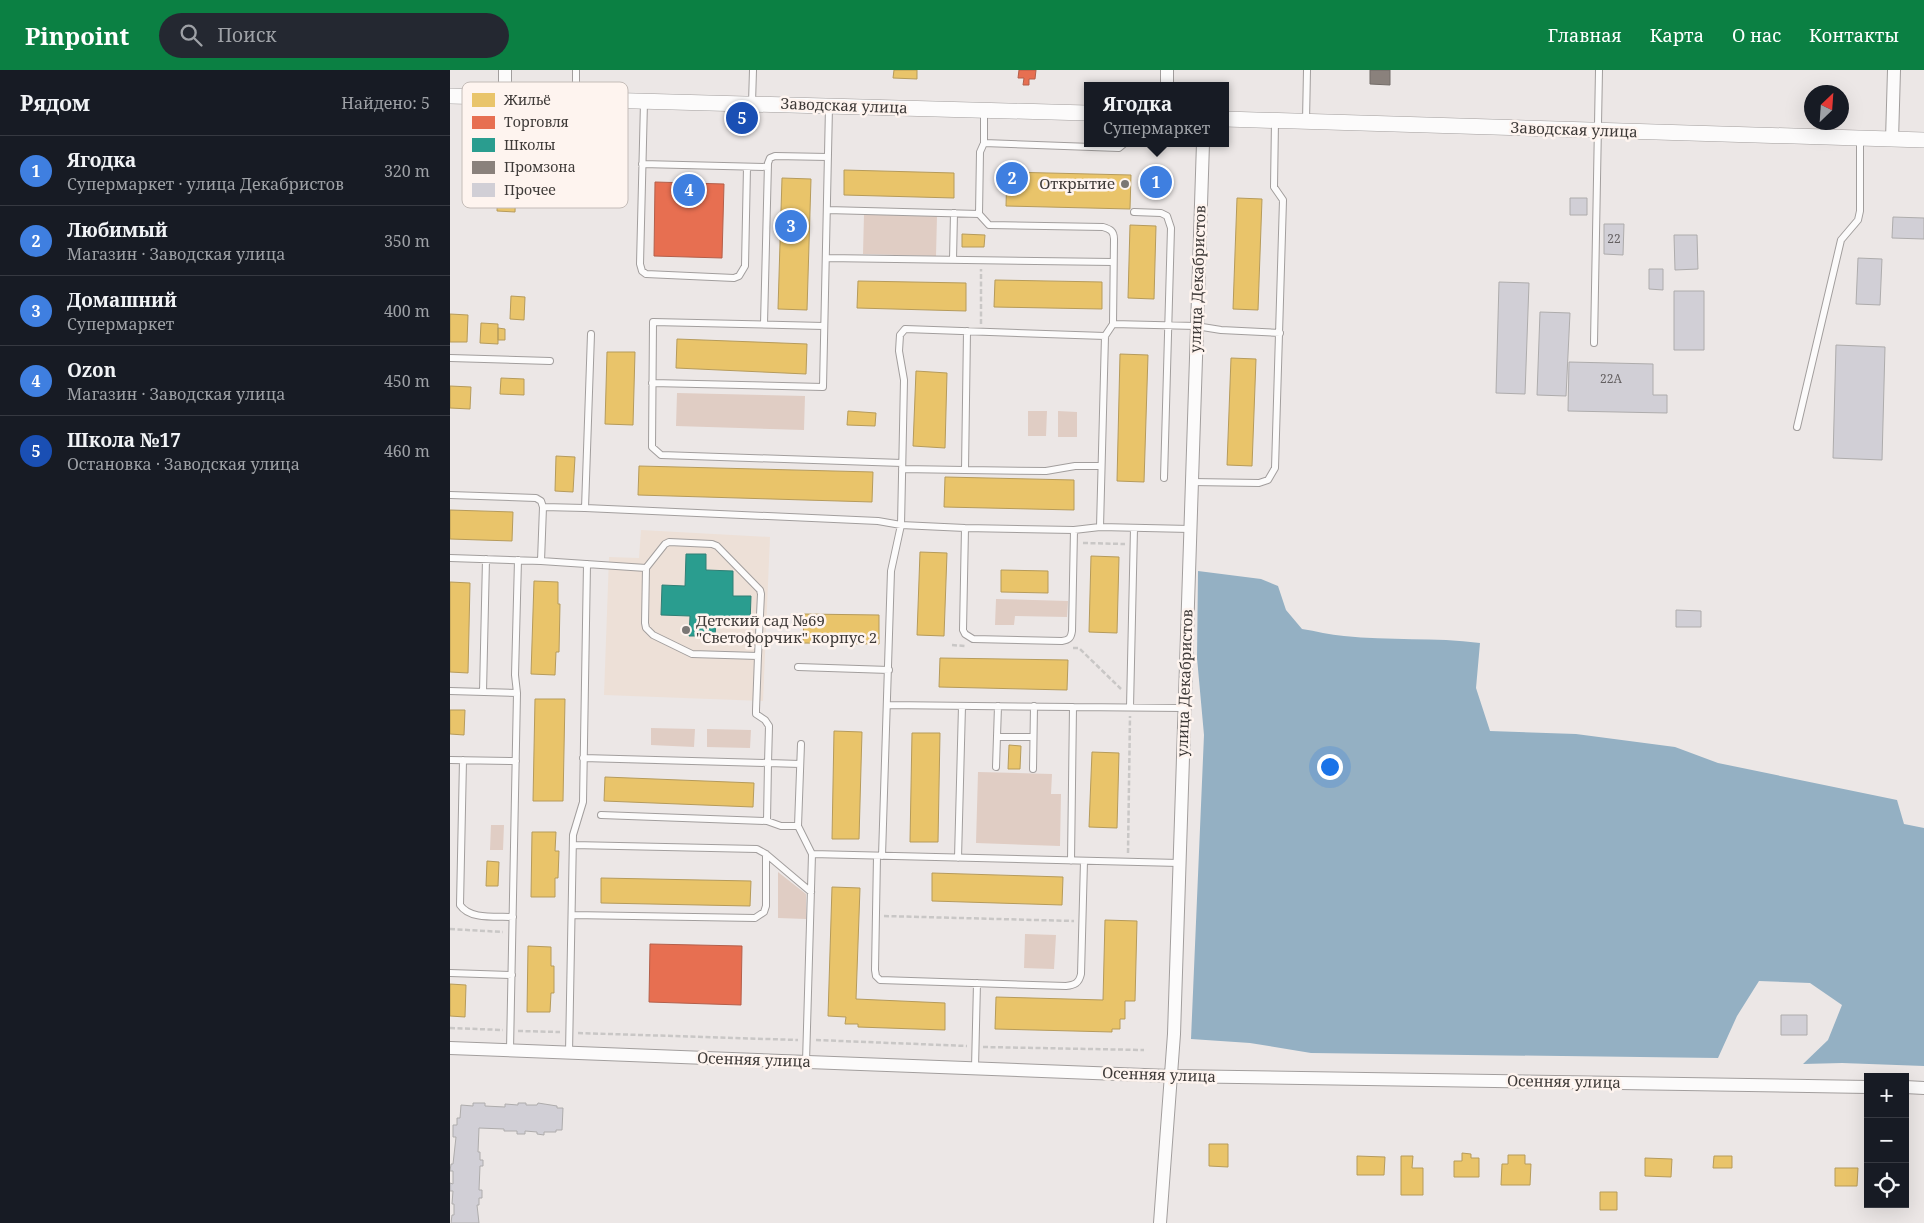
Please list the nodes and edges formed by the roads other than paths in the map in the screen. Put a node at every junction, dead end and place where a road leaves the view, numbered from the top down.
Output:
1 (753, 70) edge
2 (1307, 70) edge
3 (1599, 70) edge
4 (1894, 70) edge
5 (628, 101) edge
6 (644, 101) junction
7 (752, 103) junction
8 (830, 105) junction
9 (984, 110) junction
10 (1084, 114) edge
11 (1229, 119) edge
12 (1276, 121) junction
13 (1306, 122) junction
14 (1598, 131) junction
15 (1860, 139) junction
16 (1892, 140) junction
17 (1924, 140) edge
18 (984, 143) junction
19 (1084, 147) edge
20 (1092, 147) edge
21 (1120, 147) edge
22 (1202, 147) edge
23 (828, 157) junction
24 (642, 164) junction
25 (747, 167) junction
26 (768, 167) junction
27 (827, 210) junction
28 (1134, 212) dead end
29 (954, 213) junction
30 (979, 214) junction
31 (826, 258) junction
32 (953, 260) junction
33 (1114, 262) junction
34 (764, 324) junction
35 (1113, 324) junction
36 (1168, 325) junction
37 (824, 326) junction
38 (1196, 326) junction
39 (967, 331) junction
40 (1280, 333) junction
41 (591, 334) dead end
42 (1105, 336) junction
43 (1594, 343) dead end
44 (450, 358) edge
45 (550, 361) dead end
46 (652, 383) junction
47 (1797, 427) dead end
48 (902, 466) junction
49 (1101, 466) junction
50 (965, 470) junction
51 (1164, 478) dead end
52 (1192, 482) junction
53 (450, 495) edge
54 (543, 507) junction
55 (585, 508) junction
56 (901, 525) junction
57 (1100, 527) junction
58 (965, 528) junction
59 (1134, 528) junction
60 (1190, 529) junction
61 (1074, 530) junction
62 (450, 558) edge
63 (486, 559) junction
64 (518, 560) junction
65 (542, 560) junction
66 (587, 564) junction
67 (646, 568) junction
68 (758, 656) junction
69 (798, 667) dead end
70 (889, 670) junction
71 (450, 692) edge
72 (483, 692) junction
73 (517, 693) junction
74 (887, 705) junction
75 (962, 706) junction
76 (998, 706) junction
77 (1034, 706) junction
78 (1073, 706) junction
79 (1130, 707) junction
80 (1184, 708) junction
81 (997, 737) junction
82 (1034, 737) junction
83 (801, 744) dead end
84 (583, 758) junction
85 (450, 760) edge
86 (463, 760) junction
87 (516, 761) junction
88 (768, 763) junction
89 (800, 764) junction
90 (996, 767) dead end
91 (1033, 769) dead end
92 (601, 815) dead end
93 (766, 821) junction
94 (798, 826) junction
95 (573, 846) junction
96 (766, 854) junction
97 (812, 854) junction
98 (880, 856) junction
99 (958, 858) junction
100 (1070, 860) junction
101 (1084, 861) junction
102 (1179, 863) junction
103 (810, 892) junction
104 (572, 915) junction
105 (513, 917) junction
106 (450, 973) edge
107 (512, 975) junction
108 (977, 983) junction
109 (450, 1048) edge
110 (510, 1050) junction
111 (569, 1053) junction
112 (806, 1062) junction
113 (975, 1068) junction
114 (1170, 1076) junction
115 (1864, 1087) edge
116 (1909, 1087) edge
117 (1924, 1088) edge
118 (1160, 1223) edge

1 - 7 lane
2 - 13 lane
3 - 14 lane
4 - 16 street
5 - 6 street, Заводская улица
6 - 7 street, Заводская улица
6 - 24 lane
7 - 8 street, Заводская улица
8 - 9 street, Заводская улица
8 - 23 lane
9 - 10 street, Заводская улица
9 - 18 lane
11 - 12 street, Заводская улица
12 - 13 street, Заводская улица
12 - 40 lane
13 - 14 street, Заводская улица
14 - 15 street, Заводская улица
14 - 43 lane
15 - 16 street, Заводская улица
15 - 47 lane
16 - 17 street, Заводская улица
18 - 19 lane
18 - 30 lane
20 - 21 lane
22 - 38 street, улица Декабристов
23 - 26 lane
23 - 27 lane
24 - 25 lane
24 - 25 lane
25 - 26 lane
26 - 34 lane
27 - 29 lane
27 - 31 lane
28 - 36 lane
29 - 30 lane
29 - 32 lane
30 - 33 lane
31 - 32 lane
31 - 37 lane
32 - 33 lane
33 - 35 lane
34 - 37 lane
34 - 46 lane
35 - 36 lane
35 - 42 lane
36 - 38 lane
36 - 51 lane
37 - 46 lane
38 - 40 lane
38 - 52 street, улица Декабристов
39 - 42 lane
39 - 48 lane
39 - 50 lane
40 - 52 lane
41 - 55 lane
42 - 49 lane
44 - 45 lane
46 - 48 lane
48 - 50 lane
48 - 56 lane
49 - 50 lane
49 - 57 lane
52 - 60 street, улица Декабристов
53 - 54 lane
54 - 55 lane
54 - 65 lane
55 - 56 lane
56 - 58 lane
56 - 70 lane
57 - 59 lane
57 - 61 lane
58 - 61 lane
58 - 61 lane
59 - 60 lane
59 - 79 lane
60 - 80 street, улица Декабристов
62 - 63 lane
63 - 64 lane
63 - 72 lane
64 - 65 lane
64 - 73 lane
65 - 66 lane
66 - 67 lane
66 - 84 lane
67 - 68 lane
67 - 68 lane
68 - 88 lane
69 - 70 lane
70 - 74 lane
71 - 72 lane
72 - 73 lane
73 - 87 lane
74 - 75 lane
74 - 98 lane
75 - 76 lane
75 - 99 lane
76 - 77 lane
76 - 81 lane
77 - 78 lane
77 - 82 lane
78 - 79 lane
78 - 100 lane
79 - 80 lane
80 - 102 street, улица Декабристов
81 - 82 lane
81 - 90 lane
82 - 91 lane
83 - 89 lane
84 - 88 lane
84 - 95 lane
85 - 86 lane
86 - 87 lane
86 - 105 lane
87 - 105 lane
88 - 89 lane
88 - 93 lane
89 - 94 lane
92 - 93 lane
93 - 94 lane
94 - 97 lane
95 - 96 lane
95 - 104 lane
96 - 103 lane
96 - 104 lane
97 - 98 lane
97 - 103 lane
98 - 99 lane
98 - 108 lane
99 - 100 lane
100 - 101 lane
101 - 102 lane
101 - 108 lane
102 - 114 street, улица Декабристов
103 - 112 lane
104 - 111 lane
105 - 107 lane
106 - 107 lane
107 - 110 lane
108 - 113 lane
109 - 110 street, Осенняя улица
110 - 111 street, Осенняя улица
111 - 112 street, Осенняя улица
112 - 113 street, Осенняя улица
113 - 114 street, Осенняя улица
114 - 115 street, Осенняя улица
114 - 118 street, улица Декабристов
116 - 117 street

